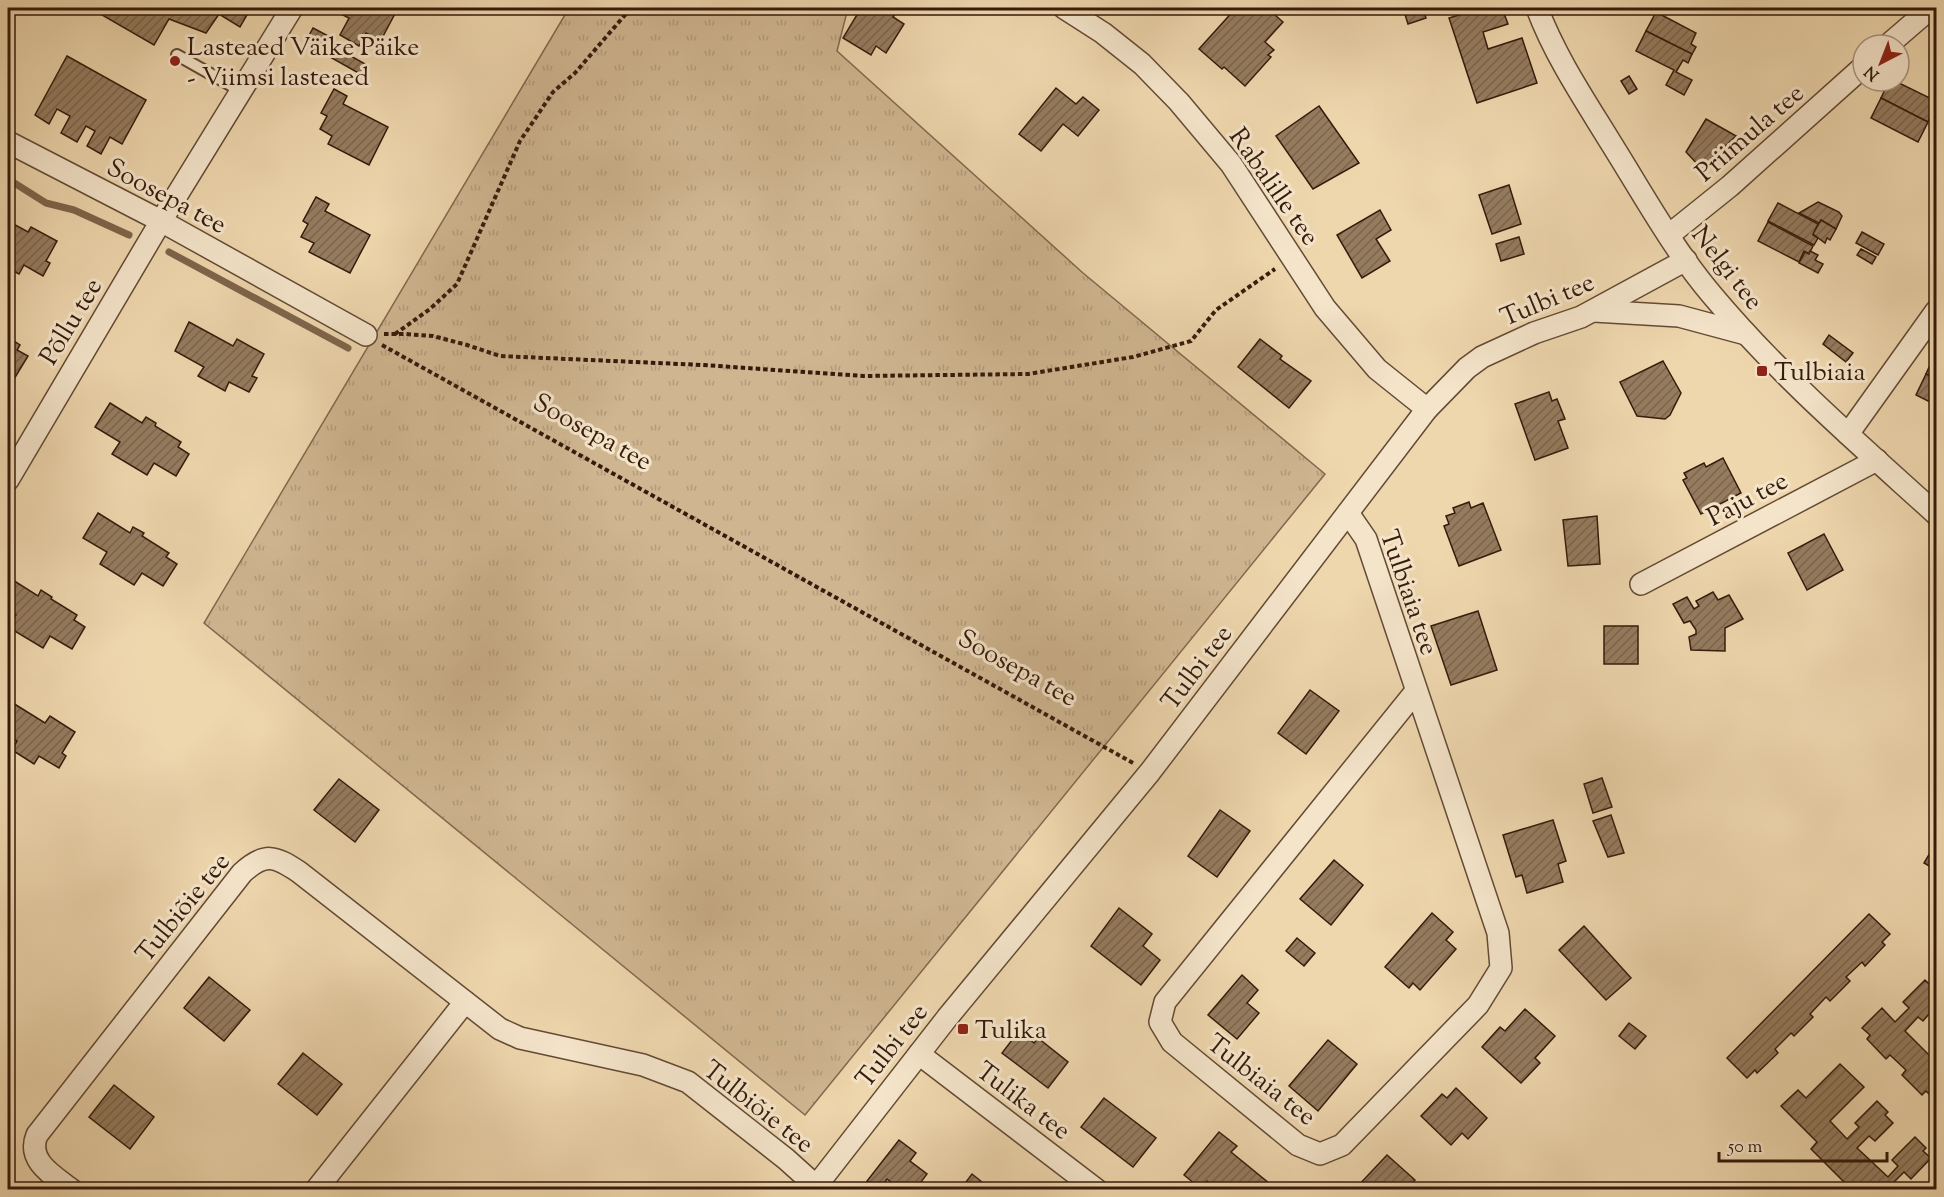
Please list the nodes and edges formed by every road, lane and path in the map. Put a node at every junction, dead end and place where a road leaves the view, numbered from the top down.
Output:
1 (291, 8) edge
2 (632, 8) edge
3 (1064, 8) edge
4 (1931, 8) edge
5 (1541, 9) edge
6 (1902, 33) edge
7 (177, 55) dead end
8 (1851, 79) edge
9 (241, 91) junction
10 (8, 142) edge
11 (161, 221) junction
12 (1669, 235) junction
13 (1293, 256) junction
14 (1686, 260) junction
15 (1593, 311) junction
16 (1936, 311) edge
17 (395, 334) junction
18 (1746, 334) junction
19 (366, 335) junction
20 (1427, 409) junction
21 (1848, 434) junction
22 (1877, 460) junction
23 (8, 480) edge
24 (1348, 513) junction
25 (1936, 514) edge
26 (1641, 584) dead end
27 (1416, 691) junction
28 (1150, 772) junction
29 (465, 1002) junction
30 (919, 1054) junction
31 (814, 1188) edge
32 (72, 1190) edge
33 (316, 1190) edge
34 (1097, 1190) edge

1 - 9 street, Põllu tee
2 - 17 path
3 - 13 street, Rabalille tee
4 - 6 street
5 - 12 street, Nelgi tee
7 - 9 lane
8 - 12 street, Priimula tee
9 - 11 street, Põllu tee
10 - 11 street, Soosepa tee
11 - 19 street, Soosepa tee
11 - 23 street, Põllu tee
12 - 14 street, Nelgi tee
13 - 17 path
13 - 20 street, Rabalille tee
14 - 15 street, Tulbi tee
14 - 18 street, Nelgi tee
15 - 18 street
15 - 20 street, Tulbi tee
16 - 21 street
17 - 19 path
18 - 21 street, Nelgi tee
19 - 28 path, Soosepa tee
20 - 24 street, Tulbi tee
21 - 22 street, Nelgi tee
22 - 25 street, Nelgi tee
22 - 26 street, Paju tee
24 - 27 street, Tulbiaia tee
24 - 28 street, Tulbi tee
27 - 27 street, Tulbiaia tee
28 - 30 street, Tulbi tee
29 - 31 street, Tulbiõie tee
29 - 32 street, Tulbiõie tee
29 - 33 street
30 - 31 street, Tulbi tee
30 - 34 street, Tulika tee

